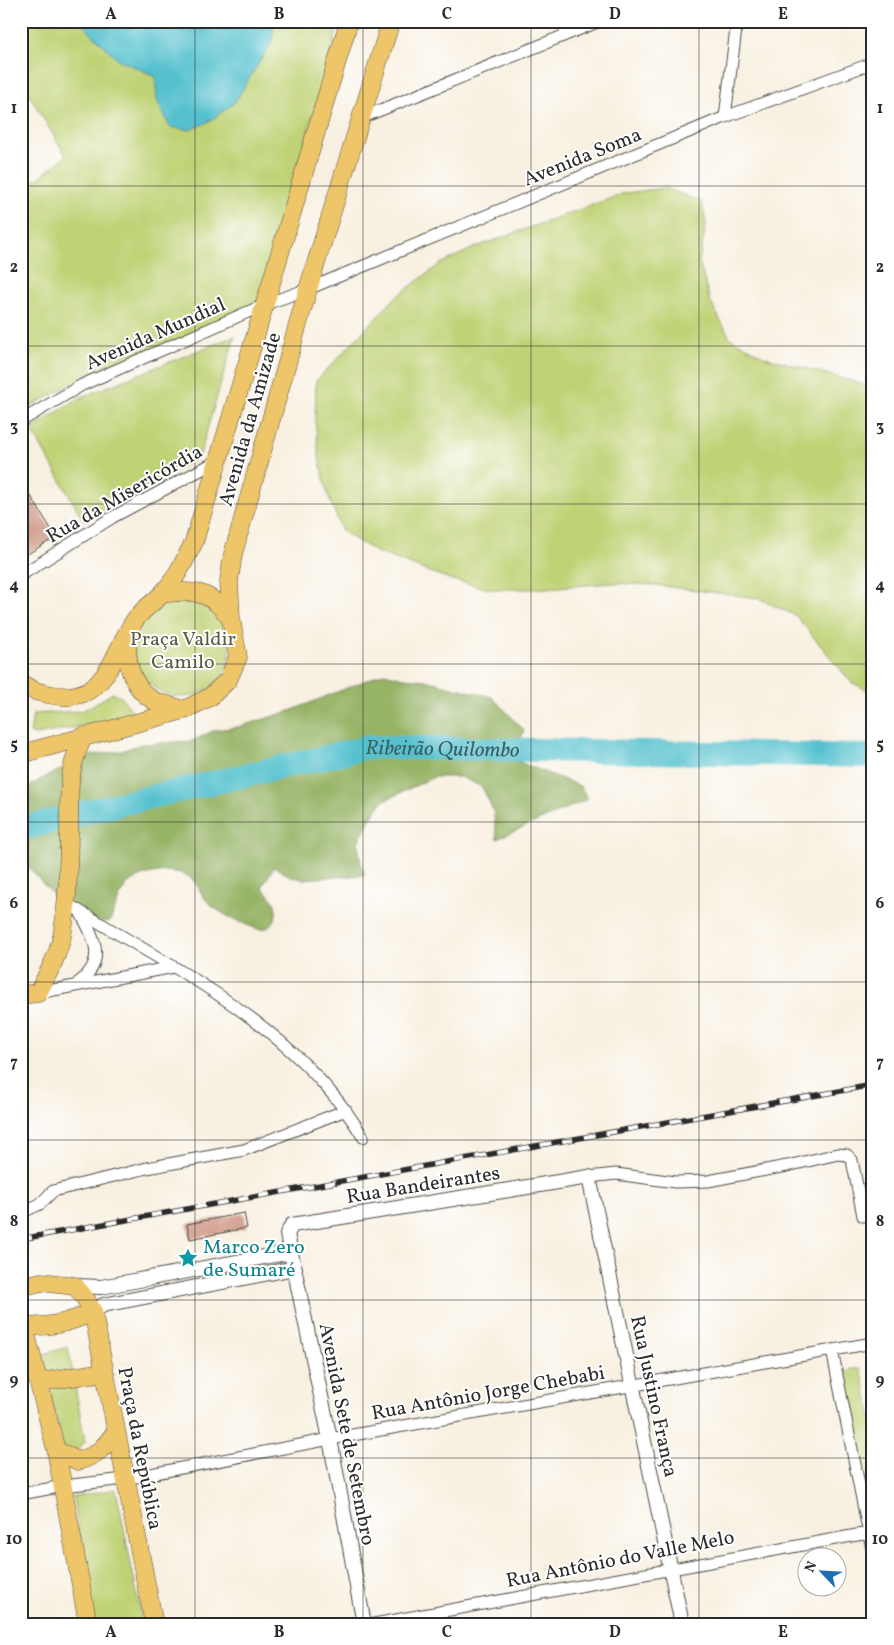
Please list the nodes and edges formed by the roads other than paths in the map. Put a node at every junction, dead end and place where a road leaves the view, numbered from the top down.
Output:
1 (349, 21) edge
2 (391, 21) edge
3 (600, 21) edge
4 (737, 21) edge
5 (873, 63) edge
6 (725, 117) junction
7 (361, 118) junction
8 (308, 289) junction
9 (266, 304) junction
10 (21, 421) edge
11 (219, 460) junction
12 (21, 575) edge
13 (162, 594) junction
14 (232, 619) junction
15 (128, 634) junction
16 (21, 683) edge
17 (184, 710) junction
18 (84, 736) junction
19 (21, 754) edge
20 (73, 907) junction
21 (174, 967) junction
22 (77, 984) junction
23 (30, 994) edge
24 (346, 1110) junction
25 (363, 1138) dead end
26 (589, 1177) junction
27 (21, 1213) edge
28 (863, 1216) dead end
29 (291, 1252) junction
30 (295, 1268) junction
31 (75, 1286) junction
32 (21, 1287) edge
33 (93, 1312) junction
34 (23, 1326) edge
35 (872, 1343) edge
36 (832, 1350) junction
37 (873, 1356) edge
38 (104, 1372) junction
39 (40, 1382) junction
40 (633, 1385) junction
41 (116, 1431) junction
42 (330, 1439) junction
43 (56, 1450) junction
44 (125, 1479) junction
45 (63, 1486) junction
46 (21, 1494) edge
47 (871, 1532) edge
48 (873, 1554) edge
49 (670, 1568) junction
50 (88, 1624) edge
51 (154, 1624) edge
52 (364, 1624) edge
53 (374, 1624) edge
54 (682, 1624) edge

1 - 9 main road, Avenida da Amizade
2 - 7 main road, Avenida da Amizade
3 - 7 street
4 - 6 street
5 - 6 street, Avenida Soma
6 - 8 street, Avenida Soma
7 - 8 main road, Avenida da Amizade
8 - 9 street, Avenida Mundial
8 - 14 main road, Avenida da Amizade
9 - 10 street, Avenida Mundial
9 - 11 main road, Avenida da Amizade
11 - 12 street, Rua da Misericórdia
11 - 13 main road, Avenida da Amizade
13 - 14 main road
13 - 15 main road, Avenida da Amizade
14 - 17 main road, Avenida da Amizade
15 - 16 main road, Avenida da Amizade
15 - 17 main road
17 - 18 main road, Avenida da Amizade
18 - 19 main road, Avenida da Amizade
18 - 20 main road
20 - 21 street
20 - 22 street
20 - 23 main road
21 - 22 street
21 - 24 street
22 - 23 street
24 - 25 street
24 - 27 street
26 - 28 street
26 - 29 street, Rua Bandeirantes
26 - 40 street, Rua Justino França
29 - 30 street, Avenida Sete de Setembro
29 - 31 street
30 - 33 street
30 - 42 street, Avenida Sete de Setembro
31 - 32 main road
31 - 33 main road, Praça da República
33 - 34 main road
33 - 38 main road, Praça da República
34 - 39 main road
35 - 36 street, Rua Antônio Jorge Chebabi
35 - 37 street
36 - 40 street, Rua Antônio Jorge Chebabi
36 - 47 street
38 - 39 main road
38 - 41 main road, Praça da República
39 - 43 main road
40 - 42 street, Rua Antônio Jorge Chebabi
40 - 49 street, Rua Justino França
41 - 43 main road
41 - 44 main road, Praça da República
42 - 44 street, Rua Antônio Jorge Chebabi
42 - 52 street, Avenida Sete de Setembro
43 - 45 main road
44 - 45 street, Rua Antônio Jorge Chebabi
44 - 51 main road, Praça da República
45 - 46 street, Rua Antônio Jorge Chebabi
45 - 50 main road
47 - 48 street
47 - 49 street, Rua Antônio do Valle Melo
49 - 53 street, Rua Antônio do Valle Melo
49 - 54 street, Rua Justino França

